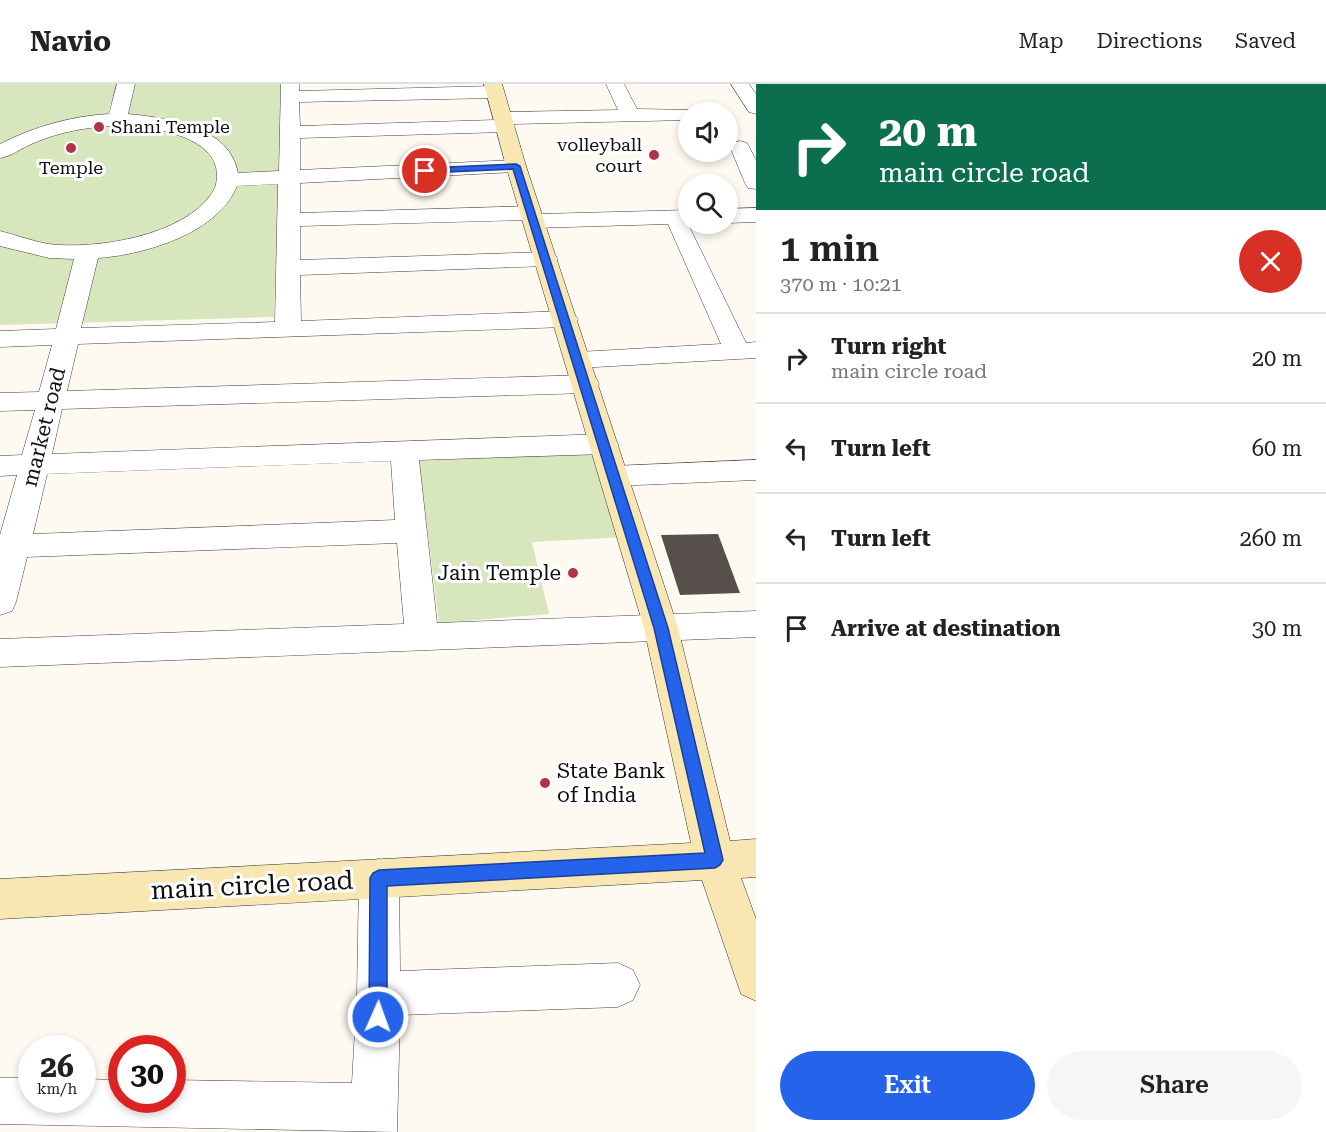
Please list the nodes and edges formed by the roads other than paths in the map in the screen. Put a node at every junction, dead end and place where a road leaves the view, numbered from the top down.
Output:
1 (126, 84) edge
2 (615, 84) edge
3 (740, 84) edge
4 (290, 91) edge
5 (499, 105) edge
6 (750, 111) edge
7 (678, 114) edge
8 (630, 115) junction
9 (117, 121) junction
10 (290, 132) junction
11 (741, 147) edge
12 (0, 152) edge
13 (516, 166) junction
14 (289, 177) junction
15 (228, 180) junction
16 (756, 183) edge
17 (756, 215) edge
18 (738, 216) edge
19 (532, 217) junction
20 (678, 217) edge
21 (289, 220) junction
22 (690, 234) edge
23 (0, 238) edge
24 (88, 252) junction
25 (546, 259) junction
26 (289, 268) junction
27 (565, 319) junction
28 (288, 329) junction
29 (67, 337) junction
30 (0, 339) edge
31 (746, 351) edge
32 (582, 372) junction
33 (50, 400) junction
34 (0, 402) edge
35 (604, 444) junction
36 (404, 451) junction
37 (34, 465) junction
38 (0, 466) edge
39 (756, 470) edge
40 (614, 476) junction
41 (410, 531) junction
42 (7, 546) edge
43 (0, 602) edge
44 (756, 624) edge
45 (661, 628) junction
46 (422, 637) junction
47 (0, 653) edge
48 (756, 858) edge
49 (715, 860) junction
50 (379, 878) junction
51 (0, 899) edge
52 (756, 979) edge
53 (618, 985) dead end
54 (379, 994) junction
55 (0, 1101) edge
56 (374, 1120) edge

1 - 9 street
2 - 8 street
3 - 6 street
4 - 5 street
4 - 10 street
5 - 8 street
5 - 10 street
5 - 13 street
7 - 8 street
9 - 12 street
9 - 15 street
10 - 14 street
11 - 16 street
13 - 14 street
13 - 19 street
14 - 15 street
14 - 21 street
15 - 24 street
17 - 18 street
19 - 20 street
19 - 21 street
19 - 25 street
21 - 26 street
22 - 31 street
23 - 24 street
24 - 29 street, market road
25 - 26 street
25 - 27 street
26 - 28 street
27 - 28 street
27 - 32 street
28 - 29 street
29 - 30 street
29 - 33 street, market road
31 - 32 street
32 - 33 street
32 - 35 street
33 - 34 street
33 - 37 street, market road
35 - 36 street
35 - 40 street
36 - 37 street
36 - 41 street
37 - 38 street
37 - 42 street, market road
39 - 40 street
40 - 45 street
41 - 42 street
41 - 46 street
42 - 43 street, market road
44 - 45 street
45 - 46 street
45 - 49 street
46 - 47 street
48 - 49 street, main circle road
49 - 50 street, main circle road
49 - 52 street
50 - 51 street, main circle road
50 - 54 street
53 - 54 street
54 - 56 street
55 - 56 street

